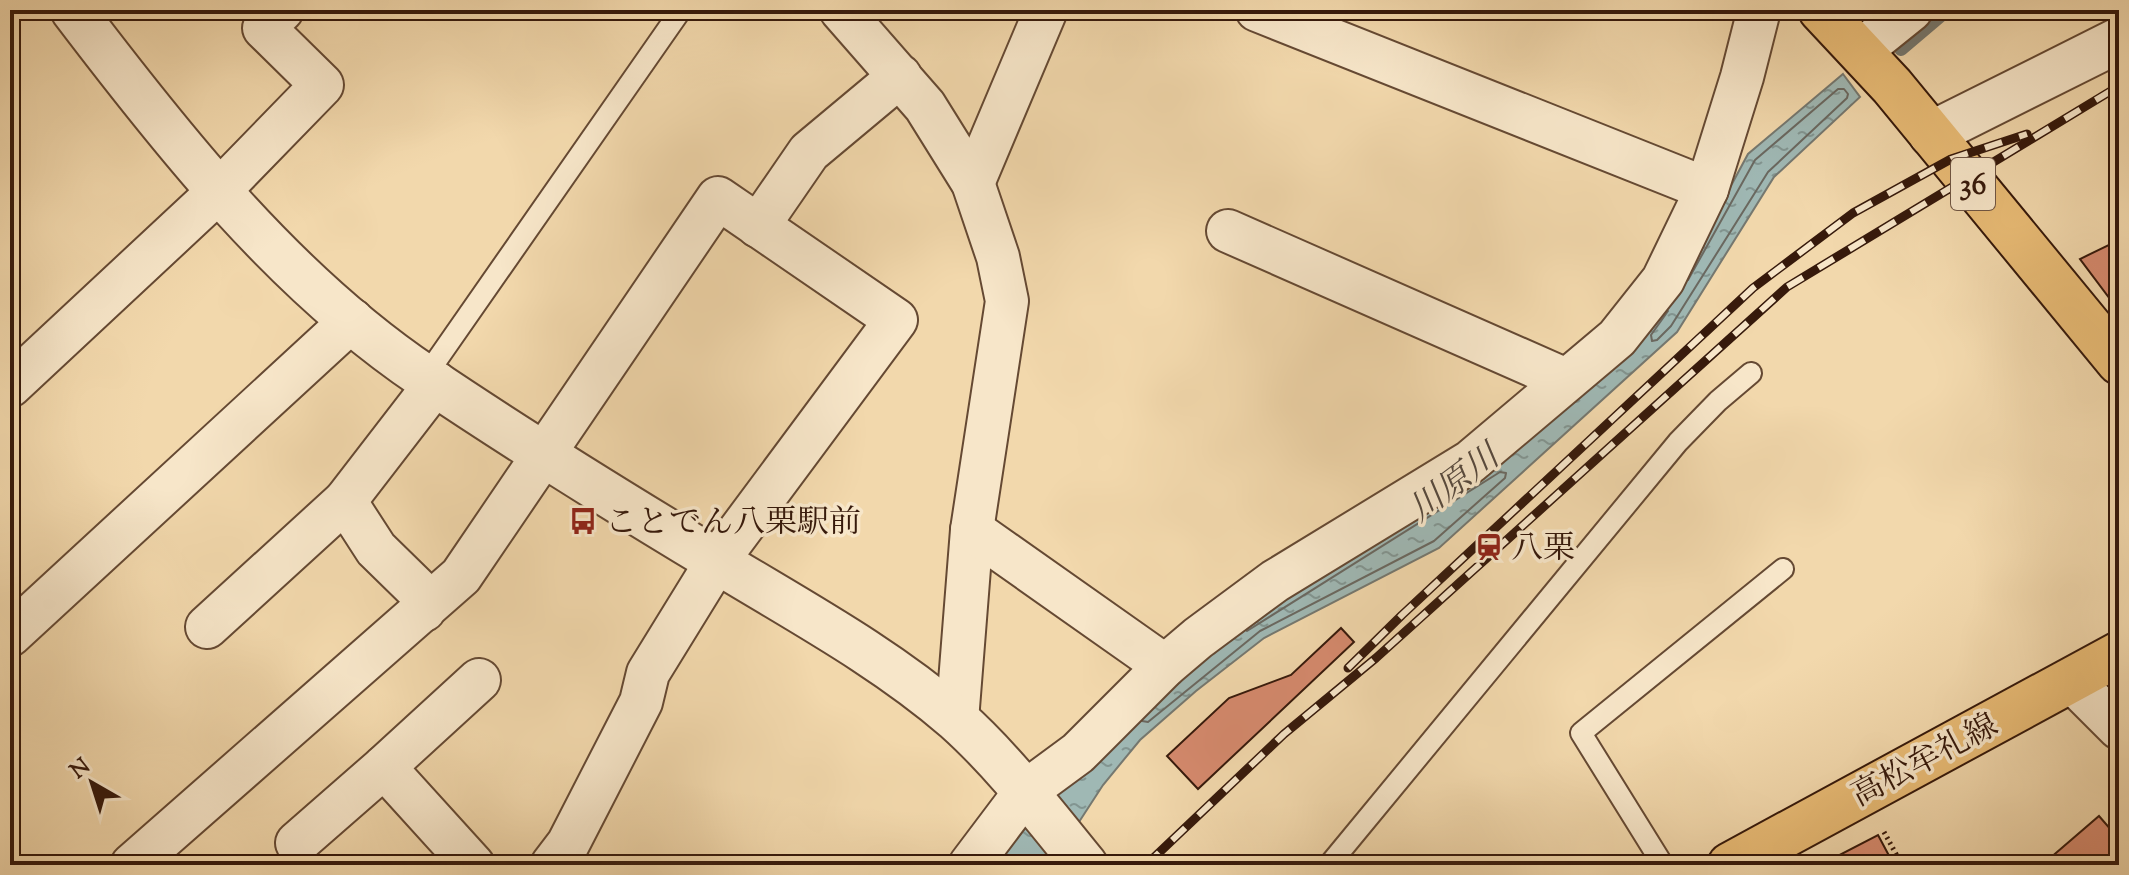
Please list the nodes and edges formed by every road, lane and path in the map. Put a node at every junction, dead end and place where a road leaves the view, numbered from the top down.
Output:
1 (73, 10) edge
2 (282, 10) edge
3 (681, 10) edge
4 (841, 10) edge
5 (1046, 10) edge
6 (1257, 10) edge
7 (1759, 10) edge
8 (1821, 10) edge
9 (1911, 10) edge
10 (2119, 40) edge
11 (1860, 51) junction
12 (900, 76) junction
13 (1931, 134) junction
14 (973, 183) junction
15 (1707, 189) junction
16 (219, 191) junction
17 (758, 226) junction
18 (1228, 231) dead end
19 (352, 320) junction
20 (2119, 362) edge
21 (1751, 373) dead end
22 (430, 380) junction
23 (1566, 380) junction
24 (10, 386) edge
25 (542, 456) junction
26 (345, 501) junction
27 (972, 530) junction
28 (717, 561) junction
29 (1783, 569) dead end
30 (424, 610) junction
31 (207, 627) dead end
32 (10, 635) edge
33 (2119, 654) edge
34 (1165, 666) junction
35 (479, 680) dead end
36 (2071, 680) junction
37 (957, 720) junction
38 (2119, 728) edge
39 (384, 767) junction
40 (1034, 802) junction
41 (297, 843) dead end
42 (132, 865) edge
43 (473, 865) edge
44 (552, 865) edge
45 (970, 865) edge
46 (1085, 865) edge
47 (1329, 865) edge
48 (1663, 865) edge
49 (1730, 865) edge

1 - 16 street
2 - 16 street
3 - 22 lane
4 - 12 street
5 - 14 street
6 - 15 street
7 - 15 street
8 - 11 main road, 36
9 - 11 street
10 - 13 street
11 - 13 main road, 36
12 - 14 street
12 - 17 street
13 - 20 main road, 36
14 - 27 street
15 - 23 street
16 - 19 street
16 - 24 street
17 - 25 street
17 - 28 street
18 - 23 street
19 - 22 street
19 - 32 street
21 - 47 lane
22 - 25 street
22 - 26 street
23 - 34 street
25 - 28 street
25 - 30 street
26 - 30 street
26 - 31 street
27 - 34 street
27 - 37 street
28 - 37 street
28 - 44 street
29 - 48 lane
30 - 42 street
33 - 36 main road, 高松牟礼線
34 - 40 street
35 - 39 street
36 - 38 street
36 - 49 main road, 高松牟礼線
37 - 40 street
39 - 41 street
39 - 43 street
40 - 45 street
40 - 46 street

